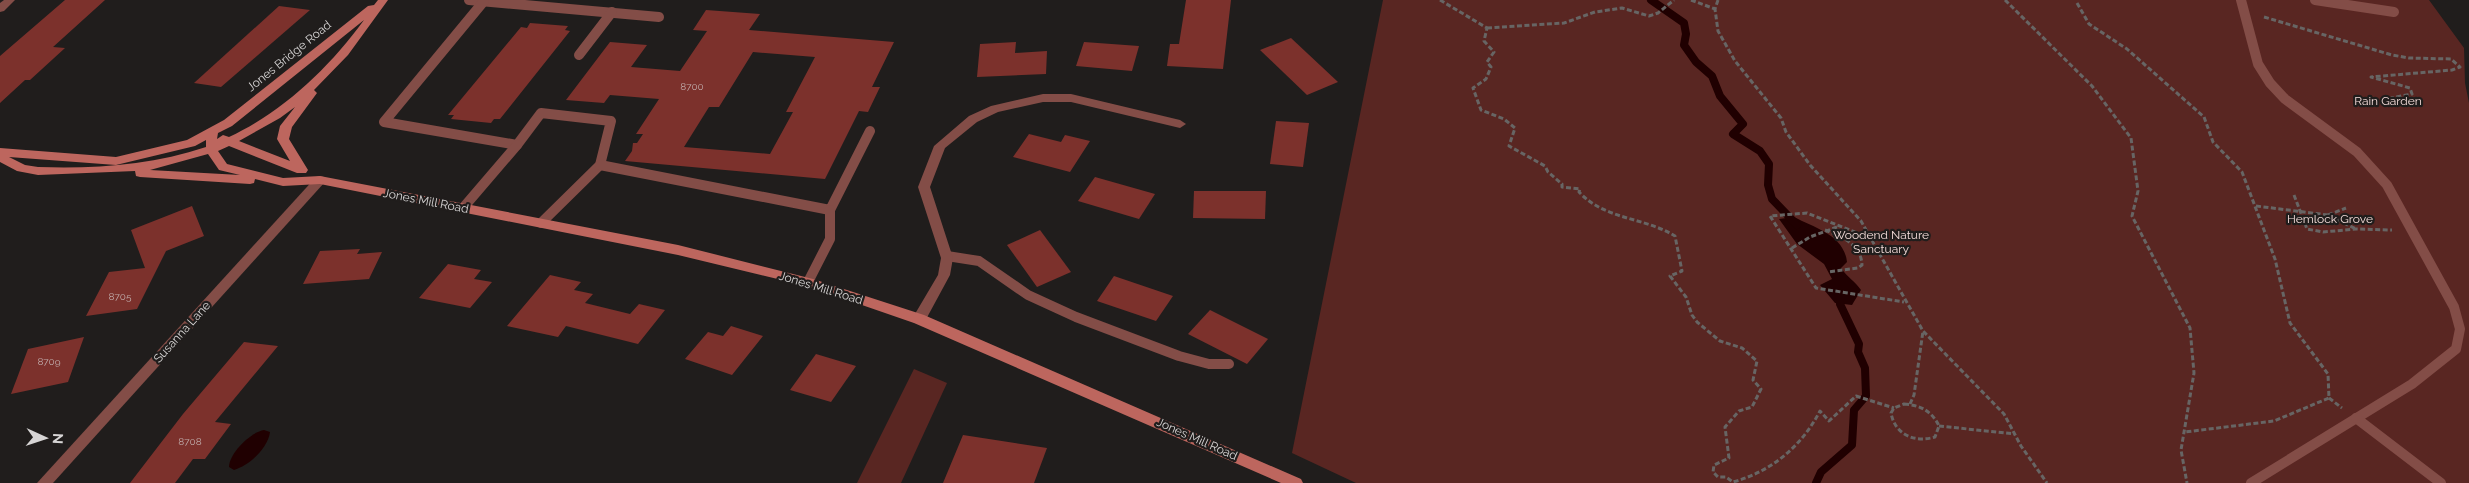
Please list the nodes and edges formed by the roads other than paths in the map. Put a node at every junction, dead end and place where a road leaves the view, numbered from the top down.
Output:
1 (10, 0) edge
2 (383, 0) edge
3 (469, 0) edge
4 (2241, 0) edge
5 (2315, 0) edge
6 (484, 1) junction
7 (0, 9) edge
8 (612, 12) junction
9 (2394, 12) dead end
10 (659, 16) dead end
11 (580, 55) dead end
12 (329, 70) junction
13 (1180, 124) dead end
14 (870, 130) dead end
15 (212, 133) junction
16 (517, 145) junction
17 (220, 146) junction
18 (0, 152) edge
19 (0, 158) edge
20 (600, 165) junction
21 (300, 170) junction
22 (116, 171) junction
23 (320, 180) junction
24 (283, 182) junction
25 (463, 208) junction
26 (830, 210) junction
27 (541, 223) junction
28 (947, 256) junction
29 (808, 282) junction
30 (919, 319) junction
31 (1229, 364) dead end
32 (2356, 418) junction
33 (44, 483) edge
34 (1296, 483) edge
35 (2251, 483) edge
36 (2441, 483) edge

1 - 7 street
2 - 12 street, Jones Bridge Road
2 - 15 street, Jones Bridge Road
3 - 6 lane
4 - 32 lane
5 - 9 lane
6 - 8 lane
6 - 16 lane
8 - 10 lane
8 - 11 lane
12 - 17 street, Jones Bridge Road
12 - 21 street
13 - 28 street
14 - 26 lane
15 - 17 street
15 - 17 street, Jones Mill Road
15 - 18 street
16 - 20 lane
16 - 25 lane
17 - 21 street, Jones Mill Road
17 - 22 street
17 - 24 street, Jones Mill Road
19 - 22 street
20 - 26 lane
20 - 27 lane
21 - 23 street, Jones Mill Road
22 - 24 street
23 - 24 street, Jones Mill Road
23 - 25 street, Jones Mill Road
23 - 33 street, Susanna Lane
25 - 27 street, Jones Mill Road
26 - 29 lane
27 - 29 street, Jones Mill Road
28 - 30 street
28 - 31 lane
29 - 30 street, Jones Mill Road
30 - 34 street, Jones Mill Road
32 - 35 lane
32 - 36 lane

